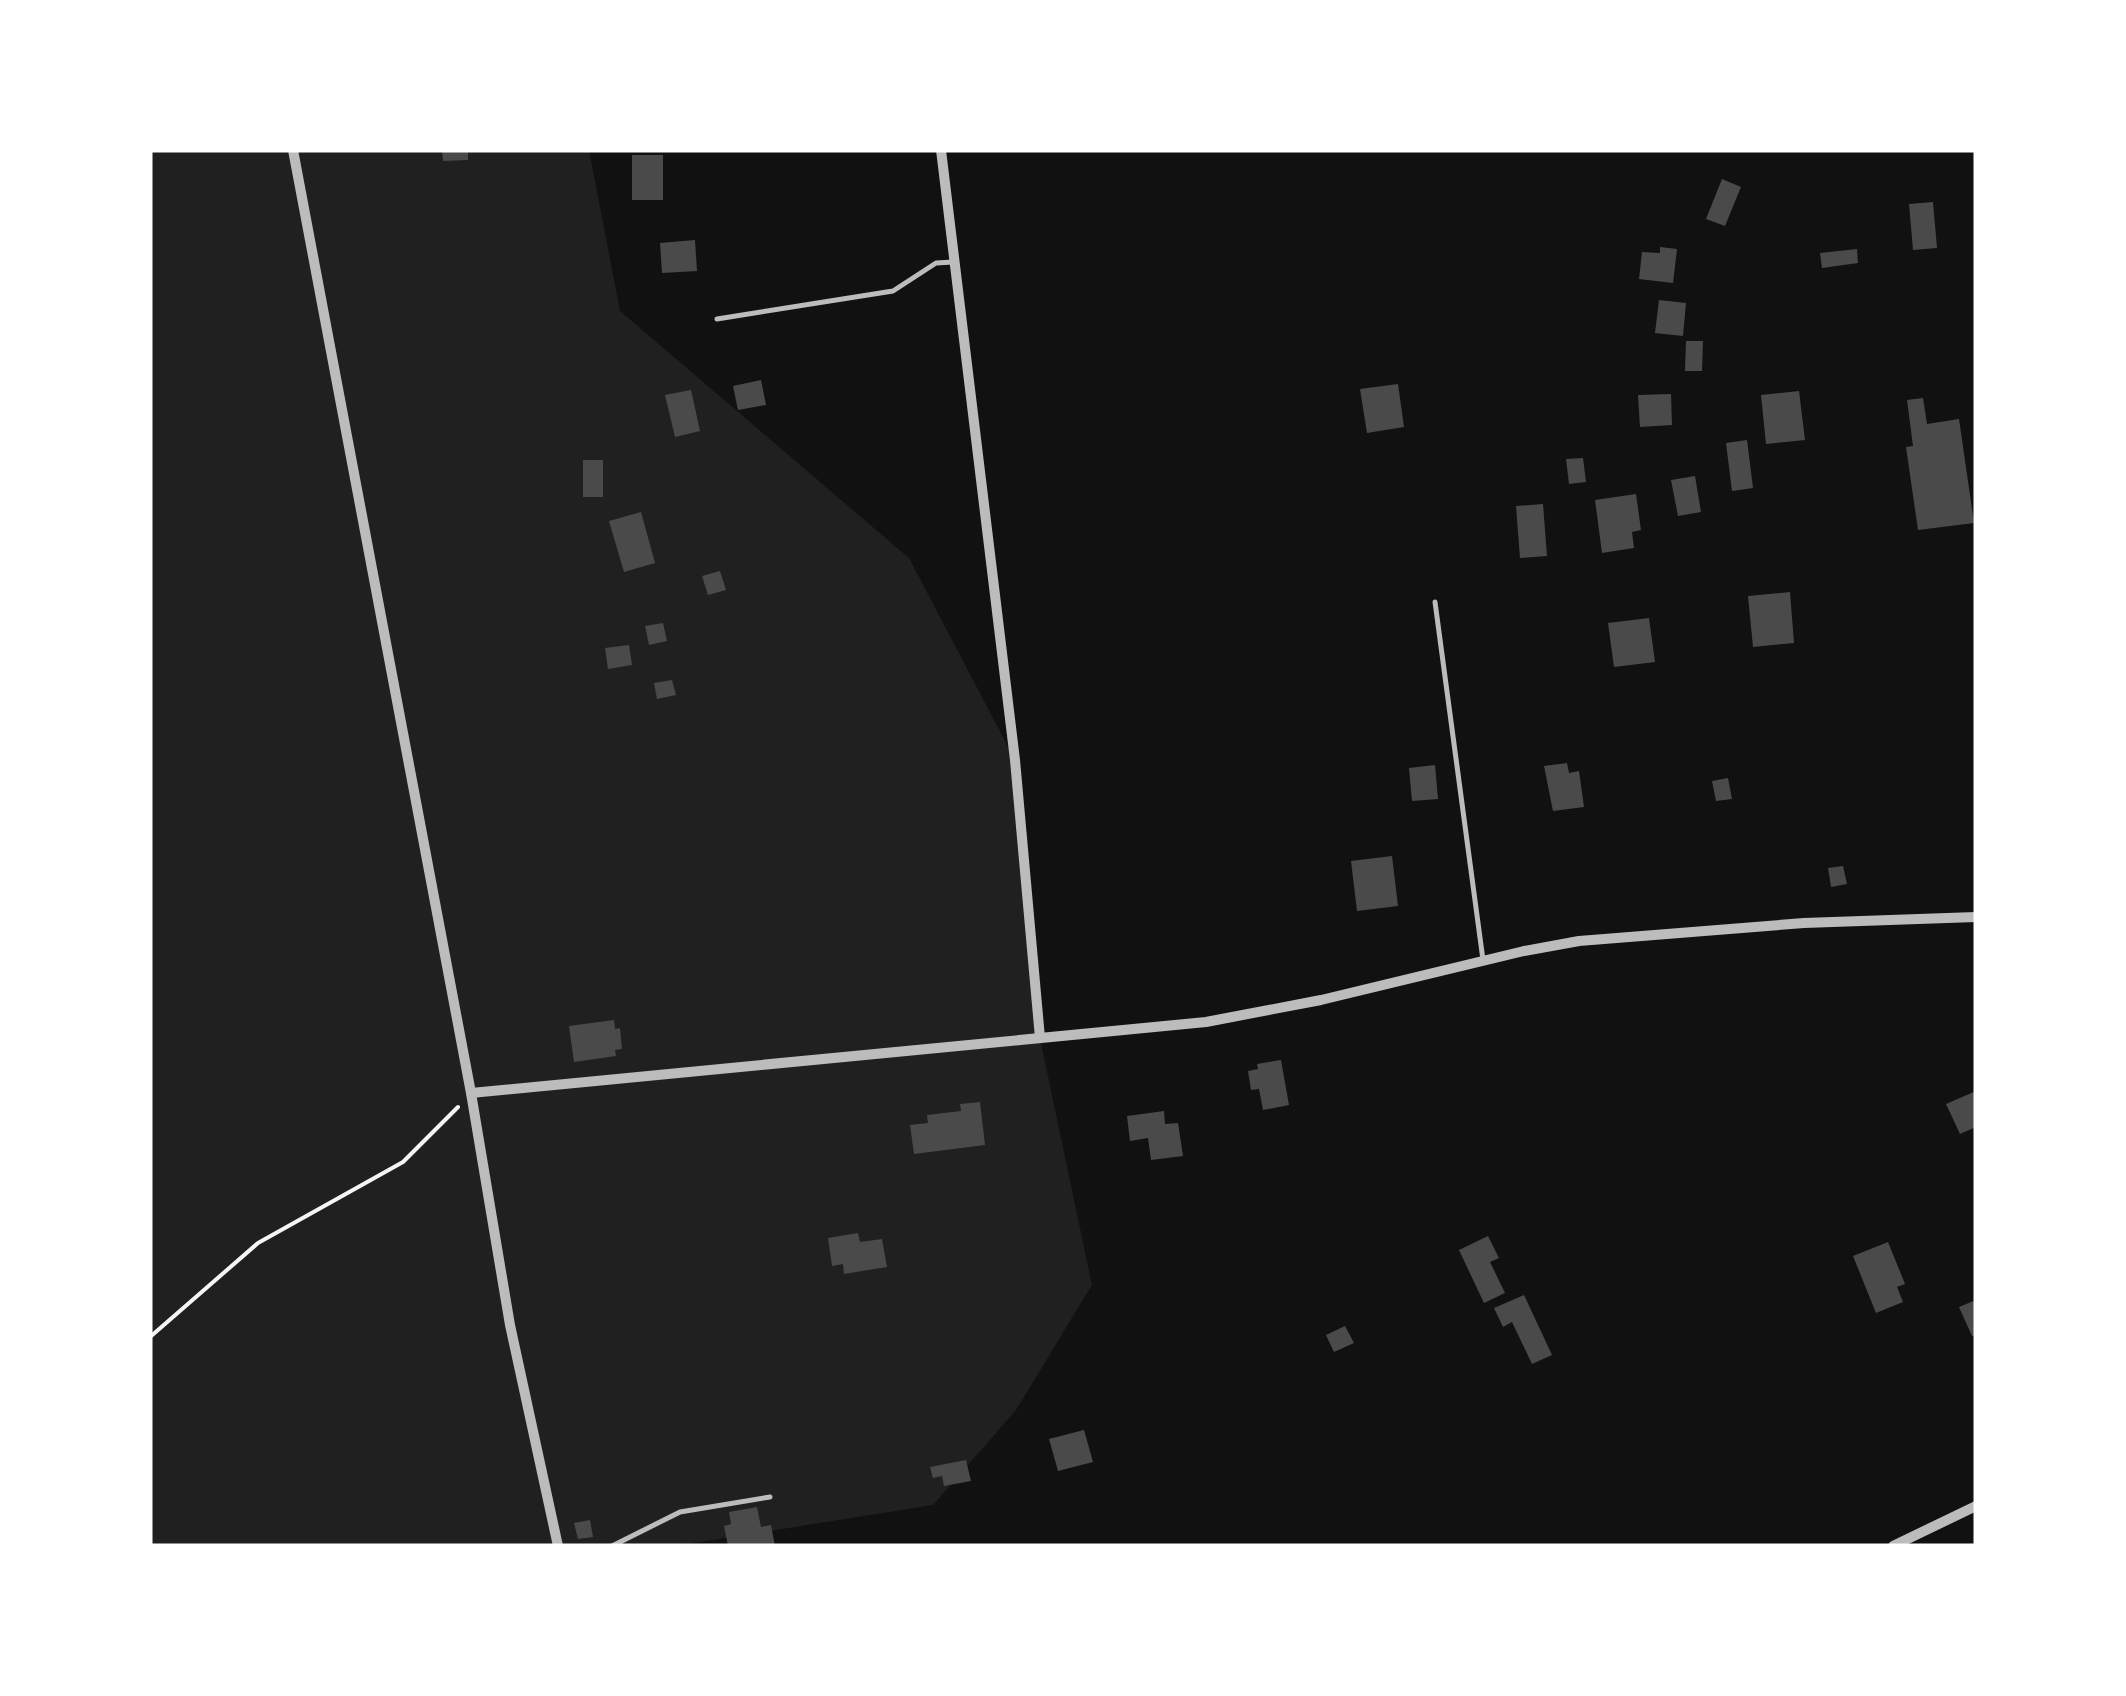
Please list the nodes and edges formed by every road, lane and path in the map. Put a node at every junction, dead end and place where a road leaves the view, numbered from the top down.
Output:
1 (293, 150) edge
2 (941, 150) edge
3 (955, 262) junction
4 (717, 319) dead end
5 (1435, 602) dead end
6 (1976, 917) edge
7 (1484, 961) junction
8 (1040, 1038) junction
9 (472, 1094) junction
10 (150, 1337) edge
11 (770, 1497) dead end
12 (1976, 1506) edge
13 (558, 1546) edge
14 (612, 1546) edge
15 (1893, 1546) edge

1 - 9 street
2 - 3 street
3 - 4 lane
3 - 8 street
5 - 7 lane
6 - 7 street
7 - 8 street
8 - 9 street
9 - 10 path
9 - 13 street
11 - 14 lane
12 - 15 street

